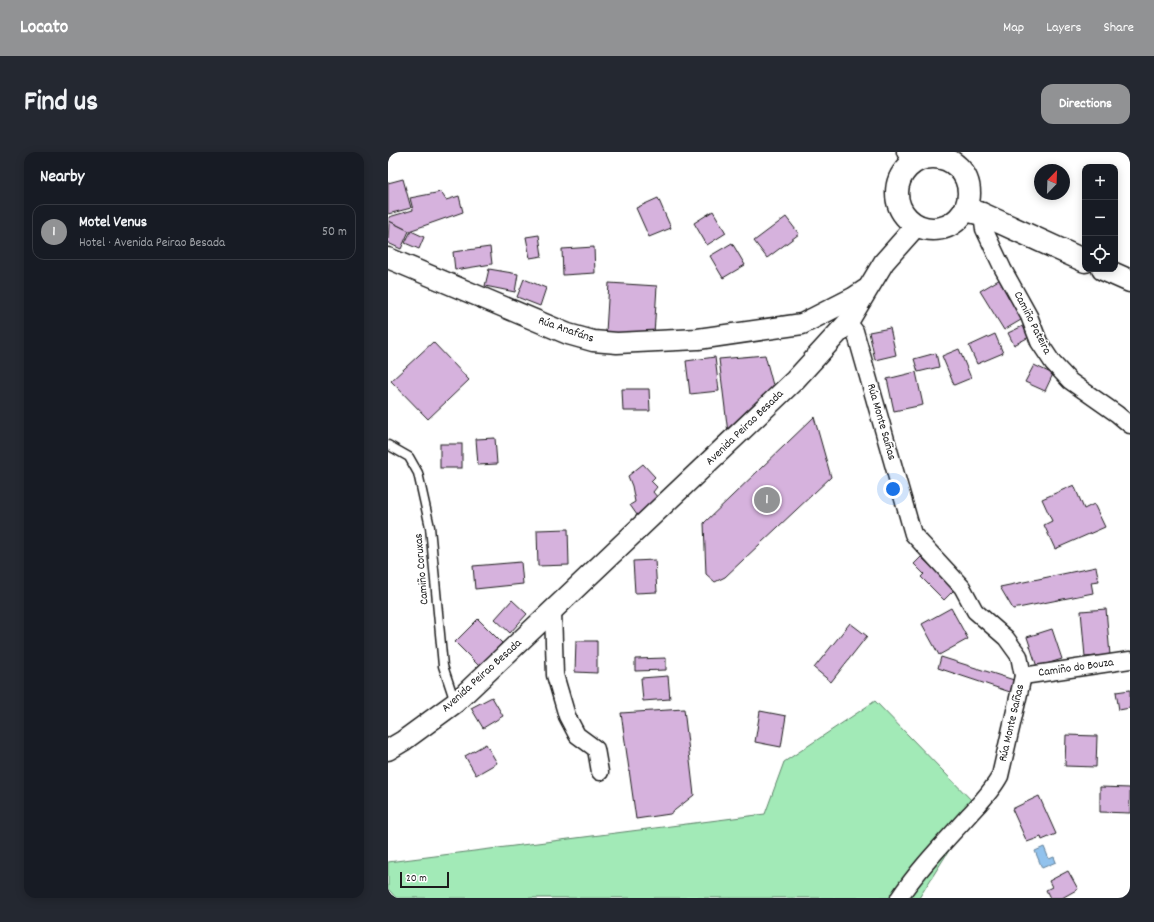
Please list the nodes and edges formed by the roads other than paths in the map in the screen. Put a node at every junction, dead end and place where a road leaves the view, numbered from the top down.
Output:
1 (944, 155) edge
2 (908, 158) edge
3 (974, 212) junction
4 (916, 226) junction
5 (388, 258) edge
6 (1082, 260) edge
7 (1110, 272) edge
8 (1130, 281) edge
9 (870, 287) junction
10 (848, 322) junction
11 (802, 324) junction
12 (832, 340) junction
13 (1130, 425) edge
14 (388, 445) edge
15 (553, 611) junction
16 (1130, 660) edge
17 (1023, 676) junction
18 (455, 703) junction
19 (388, 750) edge
20 (600, 772) dead end
21 (898, 898) edge

1 - 2 main road
1 - 3 main road
2 - 4 main road
3 - 4 main road
3 - 6 main road
3 - 13 street, Camiño Pateira
4 - 9 street, Avenida Peirao Besada
5 - 11 street, Rúa Anafáns
7 - 8 main road
9 - 10 street, Avenida Peirao Besada
9 - 11 street, Rúa Anafáns
10 - 12 street, Avenida Peirao Besada
10 - 17 street, Rúa Monte Saíñas
11 - 12 street
12 - 15 street, Avenida Peirao Besada
14 - 18 lane, Camiño Coruxas
15 - 18 street, Avenida Peirao Besada
15 - 20 street
16 - 17 street, Camiño do Bouza
17 - 21 street, Rúa Monte Saíñas
18 - 19 street, Avenida Peirao Besada

